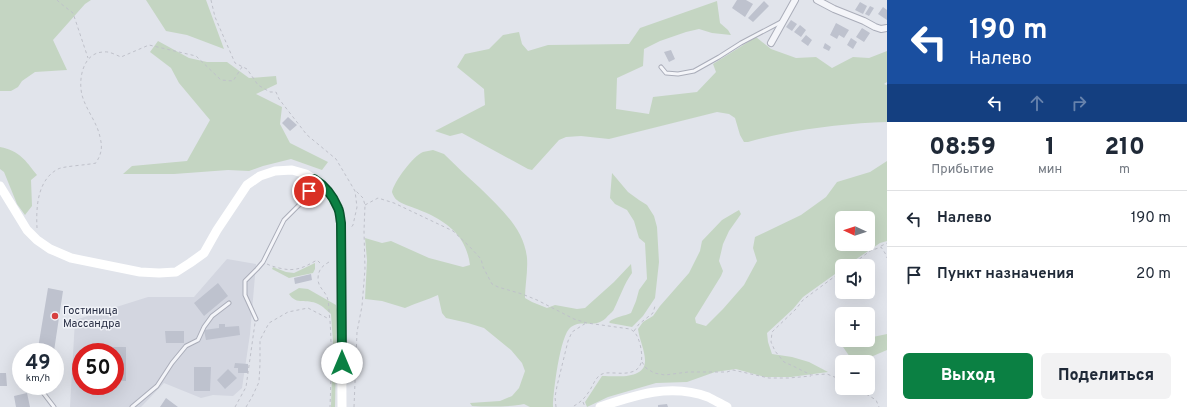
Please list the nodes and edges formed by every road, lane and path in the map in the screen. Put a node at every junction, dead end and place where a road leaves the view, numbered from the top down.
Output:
1 (57, 0) edge
2 (211, 0) edge
3 (795, 0) edge
4 (817, 0) edge
5 (783, 21) junction
6 (887, 28) edge
7 (771, 43) dead end
8 (88, 59) junction
9 (242, 67) junction
10 (661, 67) dead end
11 (314, 179) junction
12 (0, 186) edge
13 (355, 190) junction
14 (365, 205) junction
15 (342, 239) junction
16 (37, 240) junction
17 (887, 243) edge
18 (881, 246) junction
19 (887, 258) edge
20 (859, 259) edge
21 (329, 262) dead end
22 (322, 265) junction
23 (270, 266) dead end
24 (835, 276) edge
25 (229, 303) dead end
26 (656, 306) dead end
27 (256, 319) joint
28 (329, 319) junction
29 (587, 323) junction
30 (634, 331) junction
31 (641, 362) junction
32 (811, 376) junction
33 (835, 377) edge
34 (45, 395) edge
35 (868, 395) edge
36 (582, 401) junction
37 (54, 407) edge
38 (132, 407) edge
39 (235, 407) edge
40 (246, 407) edge
41 (330, 407) edge
42 (342, 407) edge
43 (354, 407) edge
44 (556, 407) edge
45 (572, 407) edge
46 (585, 407) edge
47 (600, 407) edge
48 (727, 407) edge
49 (879, 407) edge

1 - 8 path
2 - 9 path
3 - 5 street
4 - 6 street
5 - 7 street
5 - 10 lane
8 - 9 path
8 - 16 path
9 - 13 path
11 - 15 main road
11 - 16 main road
11 - 27 lane
12 - 16 main road
13 - 14 path
13 - 15 path
14 - 29 path
14 - 43 path
15 - 42 main road
17 - 18 path
18 - 19 path
18 - 20 path
21 - 22 path
22 - 23 path
22 - 28 path
24 - 32 path
25 - 38 lane
26 - 30 path
27 - 39 path
28 - 40 path
28 - 41 path
29 - 30 path
29 - 44 path
30 - 31 path
31 - 32 path
31 - 36 path
32 - 33 path
34 - 37 lane
35 - 49 path
36 - 45 path
36 - 46 path
47 - 48 main road

